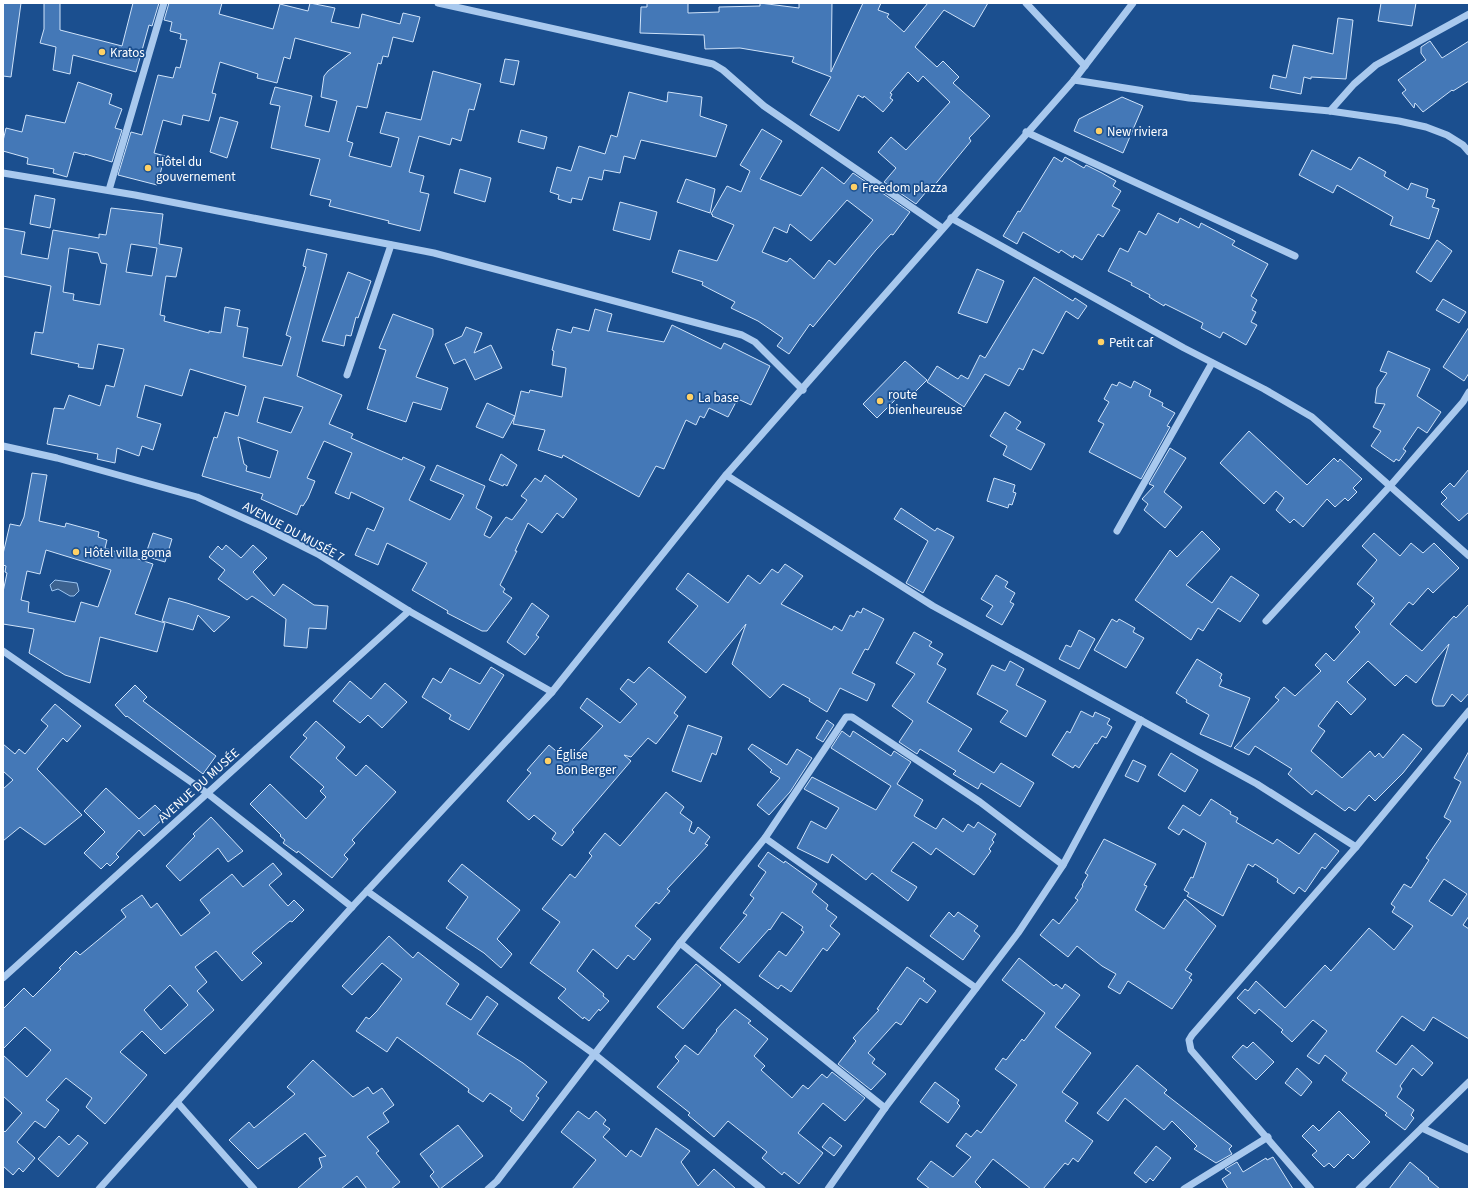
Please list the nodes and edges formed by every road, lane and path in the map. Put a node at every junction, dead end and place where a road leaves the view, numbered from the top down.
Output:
1 (164, 3) edge
2 (438, 3) edge
3 (1026, 3) edge
4 (1134, 3) edge
5 (448, 4) edge
6 (1469, 14) edge
7 (1085, 66) junction
8 (1074, 80) junction
9 (1330, 111) junction
10 (1026, 132) junction
11 (1469, 152) edge
12 (3, 173) edge
13 (109, 190) junction
14 (951, 218) junction
15 (942, 228) junction
16 (391, 245) junction
17 (1295, 256) dead end
18 (1212, 364) junction
19 (347, 375) dead end
20 (803, 390) junction
21 (1469, 392) edge
22 (3, 446) edge
23 (726, 476) junction
24 (1390, 486) junction
25 (1117, 531) dead end
26 (1469, 556) edge
27 (409, 611) junction
28 (1266, 621) dead end
29 (3, 651) edge
30 (552, 692) junction
31 (1469, 711) edge
32 (1141, 720) junction
33 (207, 793) junction
34 (765, 838) junction
35 (1356, 847) junction
36 (1063, 865) junction
37 (367, 891) junction
38 (352, 908) junction
39 (680, 943) junction
40 (3, 978) edge
41 (976, 988) junction
42 (594, 1054) junction
43 (1469, 1082) edge
44 (177, 1102) junction
45 (885, 1108) junction
46 (1422, 1128) junction
47 (1268, 1137) junction
48 (1469, 1150) edge
49 (99, 1189) edge
50 (254, 1189) edge
51 (488, 1189) edge
52 (762, 1189) edge
53 (828, 1189) edge
54 (1184, 1189) edge
55 (1311, 1189) edge
56 (1359, 1189) edge

1 - 13 street
2 - 5 street
3 - 7 street
4 - 7 street
5 - 15 street
6 - 9 street
7 - 8 street
8 - 9 street
8 - 10 street
9 - 11 street
10 - 14 street
10 - 17 street
12 - 13 street
13 - 16 street
14 - 15 street
14 - 18 street
15 - 20 street
16 - 19 street
16 - 20 street
18 - 24 street
18 - 25 street
20 - 23 street
21 - 24 street
22 - 27 street, AVENUE DU MUSÉE 7
23 - 30 street
23 - 32 street
24 - 26 street
24 - 28 street
27 - 30 street, AVENUE DU MUSÉE 7
27 - 33 street, AVENUE DU MUSÉE
29 - 33 street
30 - 37 street
31 - 35 street
32 - 35 street
32 - 36 street
33 - 38 street
33 - 40 street, AVENUE DU MUSÉE
34 - 36 street
34 - 39 street
34 - 41 street
35 - 47 street
36 - 41 street
37 - 38 street
37 - 42 street
38 - 44 street
39 - 42 street
39 - 45 street
41 - 45 street
42 - 51 street
42 - 52 street
43 - 46 street
44 - 49 street
44 - 50 street
45 - 53 street
46 - 48 street
46 - 56 street
47 - 54 street
47 - 55 street

